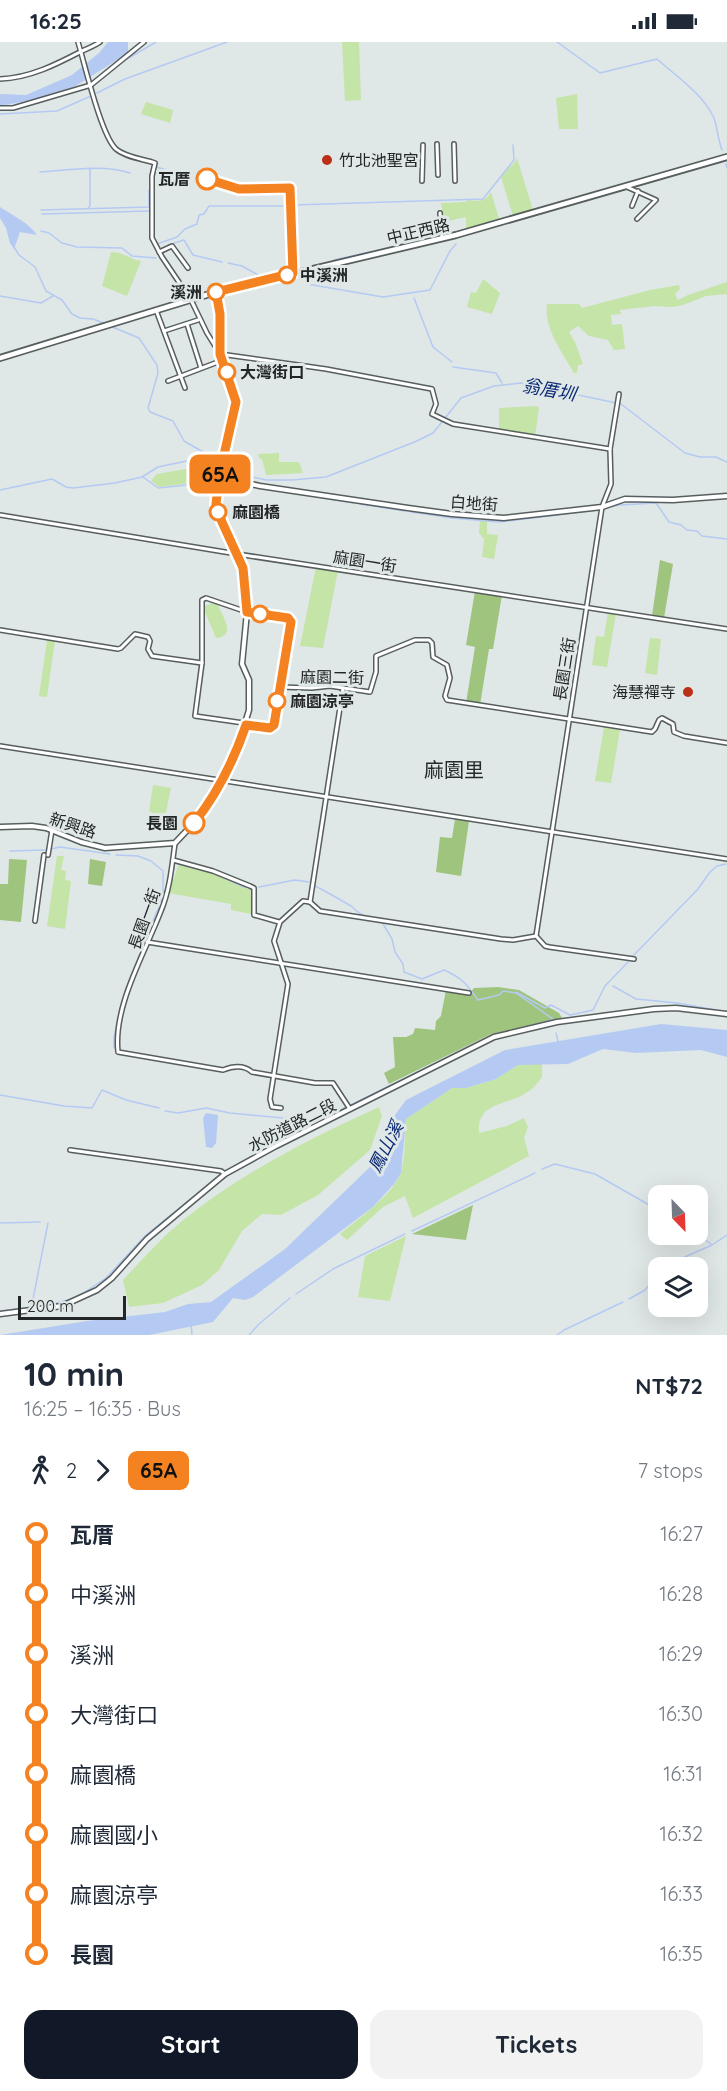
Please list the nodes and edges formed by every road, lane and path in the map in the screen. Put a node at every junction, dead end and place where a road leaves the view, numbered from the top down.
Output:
1 (78, 42) edge
2 (100, 42) edge
3 (144, 42) edge
4 (81, 51) junction
5 (0, 79) edge
6 (91, 85) junction
7 (0, 108) edge
8 (437, 144) dead end
9 (454, 144) dead end
10 (423, 145) dead end
11 (727, 157) edge
12 (438, 175) dead end
13 (455, 180) dead end
14 (422, 181) dead end
15 (627, 187) junction
16 (638, 192) junction
17 (632, 206) dead end
18 (440, 213) dead end
19 (637, 219) dead end
20 (442, 238) junction
21 (159, 252) junction
22 (188, 268) dead end
23 (216, 292) junction
24 (191, 300) junction
25 (156, 310) junction
26 (198, 320) dead end
27 (187, 324) junction
28 (164, 331) junction
29 (220, 354) junction
30 (0, 358) edge
31 (218, 362) dead end
32 (201, 368) junction
33 (180, 376) junction
34 (168, 381) dead end
35 (185, 388) dead end
36 (619, 394) dead end
37 (610, 449) junction
38 (219, 477) junction
39 (727, 496) edge
40 (602, 507) junction
41 (0, 515) edge
42 (237, 554) junction
43 (586, 607) junction
44 (247, 612) junction
45 (727, 629) edge
46 (0, 630) edge
47 (202, 663) junction
48 (279, 687) junction
49 (343, 688) junction
50 (568, 719) junction
51 (246, 725) junction
52 (727, 743) edge
53 (0, 746) edge
54 (222, 781) junction
55 (326, 796) junction
56 (0, 827) edge
57 (52, 829) junction
58 (550, 831) junction
59 (175, 843) junction
60 (727, 859) edge
61 (173, 860) junction
62 (310, 902) junction
63 (35, 921) dead end
64 (280, 922) junction
65 (536, 936) junction
66 (147, 942) junction
67 (634, 959) dead end
68 (280, 962) junction
69 (469, 993) dead end
70 (727, 1014) edge
71 (274, 1077) junction
72 (348, 1107) junction
73 (281, 1108) dead end
74 (70, 1150) dead end
75 (223, 1172) junction
76 (0, 1314) edge

1 - 4 street
2 - 4 street
3 - 6 street
4 - 5 street
4 - 6 street
6 - 7 street
6 - 21 street
8 - 12 street
9 - 13 street
10 - 14 street
11 - 15 main road, 中正西路
15 - 16 street
15 - 20 main road, 中正西路
16 - 17 street
16 - 19 street
18 - 20 street
20 - 23 main road, 中正西路
21 - 22 street
21 - 24 street
23 - 24 main road, 中正西路
23 - 29 street
24 - 25 main road, 中正西路
24 - 29 street
25 - 28 street
25 - 30 main road, 中正西路
26 - 27 street
27 - 28 street
27 - 32 street
28 - 33 street
29 - 37 street
29 - 38 street
31 - 32 street
32 - 33 street
33 - 34 street
33 - 35 street
36 - 37 street, 長園三街
37 - 40 street, 長園三街
38 - 40 street, 白地街
38 - 42 street
39 - 40 street, 白地街
40 - 43 street, 長園三街
41 - 42 street, 麻園一街
42 - 43 street, 麻園一街
42 - 44 street
43 - 45 street, 麻園一街
43 - 50 street, 長園三街
44 - 47 street, 麻園二街
44 - 48 street, 麻園二街
44 - 51 street
46 - 47 street
47 - 51 street
48 - 49 street, 麻園二街
48 - 51 street
49 - 50 street, 麻園二街
49 - 55 street
50 - 52 street, 麻園二街
50 - 58 street, 長園三街
51 - 54 street
53 - 54 street
54 - 55 street
54 - 59 street
55 - 58 street
55 - 62 street
56 - 57 street, 新興路
57 - 59 street, 新興路
57 - 63 street
58 - 60 street
58 - 65 street, 長園三街
59 - 61 street, 長園一街
61 - 64 street
61 - 66 street, 長園一街
62 - 64 street
62 - 65 street
64 - 68 street
65 - 67 street
66 - 68 street
66 - 71 street, 長園一街
68 - 69 street
68 - 71 street
70 - 72 street, 水防道路二段
71 - 72 street
71 - 73 street
72 - 75 street, 水防道路二段
74 - 75 street
75 - 76 street, 水防道路二段

